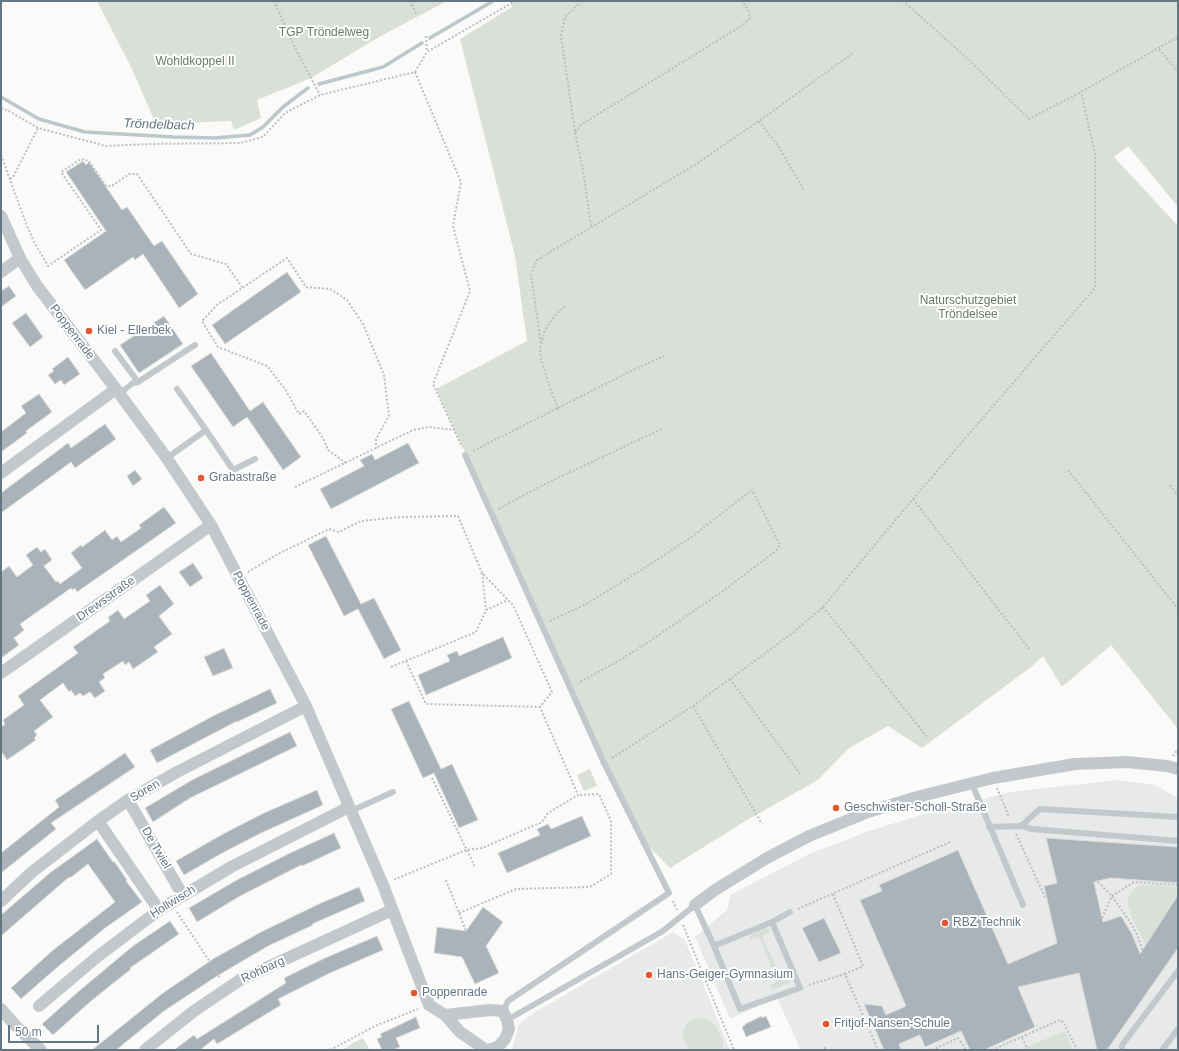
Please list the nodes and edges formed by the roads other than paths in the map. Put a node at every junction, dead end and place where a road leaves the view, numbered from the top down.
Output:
1 (1, 216) edge
2 (20, 258) junction
3 (1, 272) edge
4 (195, 345) dead end
5 (115, 351) dead end
6 (138, 382) junction
7 (177, 389) dead end
8 (118, 391) junction
9 (206, 430) junction
10 (465, 454) road end
11 (167, 458) junction
12 (255, 459) dead end
13 (1, 473) edge
14 (211, 525) junction
15 (1, 673) edge
16 (306, 706) junction
17 (1178, 769) edge
18 (972, 784) junction
19 (393, 792) dead end
20 (128, 800) junction
21 (350, 809) junction
22 (1178, 817) edge
23 (98, 821) junction
24 (1021, 826) junction
25 (989, 827) junction
26 (1178, 841) edge
27 (183, 896) junction
28 (1, 901) edge
29 (695, 905) junction
30 (1023, 906) dead end
31 (159, 910) junction
32 (392, 910) junction
33 (790, 912) road end
34 (772, 922) junction
35 (714, 946) junction
36 (1178, 971) edge
37 (39, 1006) dead end
38 (1, 1008) edge
39 (445, 1015) junction
40 (505, 1016) junction
41 (1178, 1029) edge
42 (41, 1050) edge
43 (145, 1050) edge
44 (487, 1050) edge
45 (1122, 1050) edge
46 (1162, 1050) edge

1 - 2 street, Poppenrade
2 - 3 street
2 - 8 street, Poppenrade
4 - 6 lane
5 - 6 lane
6 - 8 lane
7 - 9 lane
8 - 11 street, Poppenrade
8 - 13 street
9 - 11 lane
9 - 12 lane
10 - 40 lane
11 - 14 street, Poppenrade
14 - 15 street, Drewsstraße
14 - 16 street, Poppenrade
16 - 20 street, Sören
16 - 21 street, Poppenrade
17 - 18 street
18 - 25 lane
18 - 29 street
19 - 21 lane
20 - 23 street, Sören
20 - 27 street, De Twiel
21 - 27 street, Hollwisch
21 - 32 street, Poppenrade
22 - 24 lane
23 - 28 street, Sören
23 - 31 street
24 - 25 lane
24 - 26 lane
25 - 30 lane
27 - 31 street, Hollwisch
29 - 35 lane
29 - 40 lane
31 - 37 street, Hollwisch
32 - 39 street, Poppenrade
32 - 43 street, Röhbarg
33 - 34 lane
34 - 35 lane
34 - 35 lane
36 - 45 lane
38 - 42 street
39 - 40 street
39 - 44 street
40 - 44 street
41 - 46 lane

